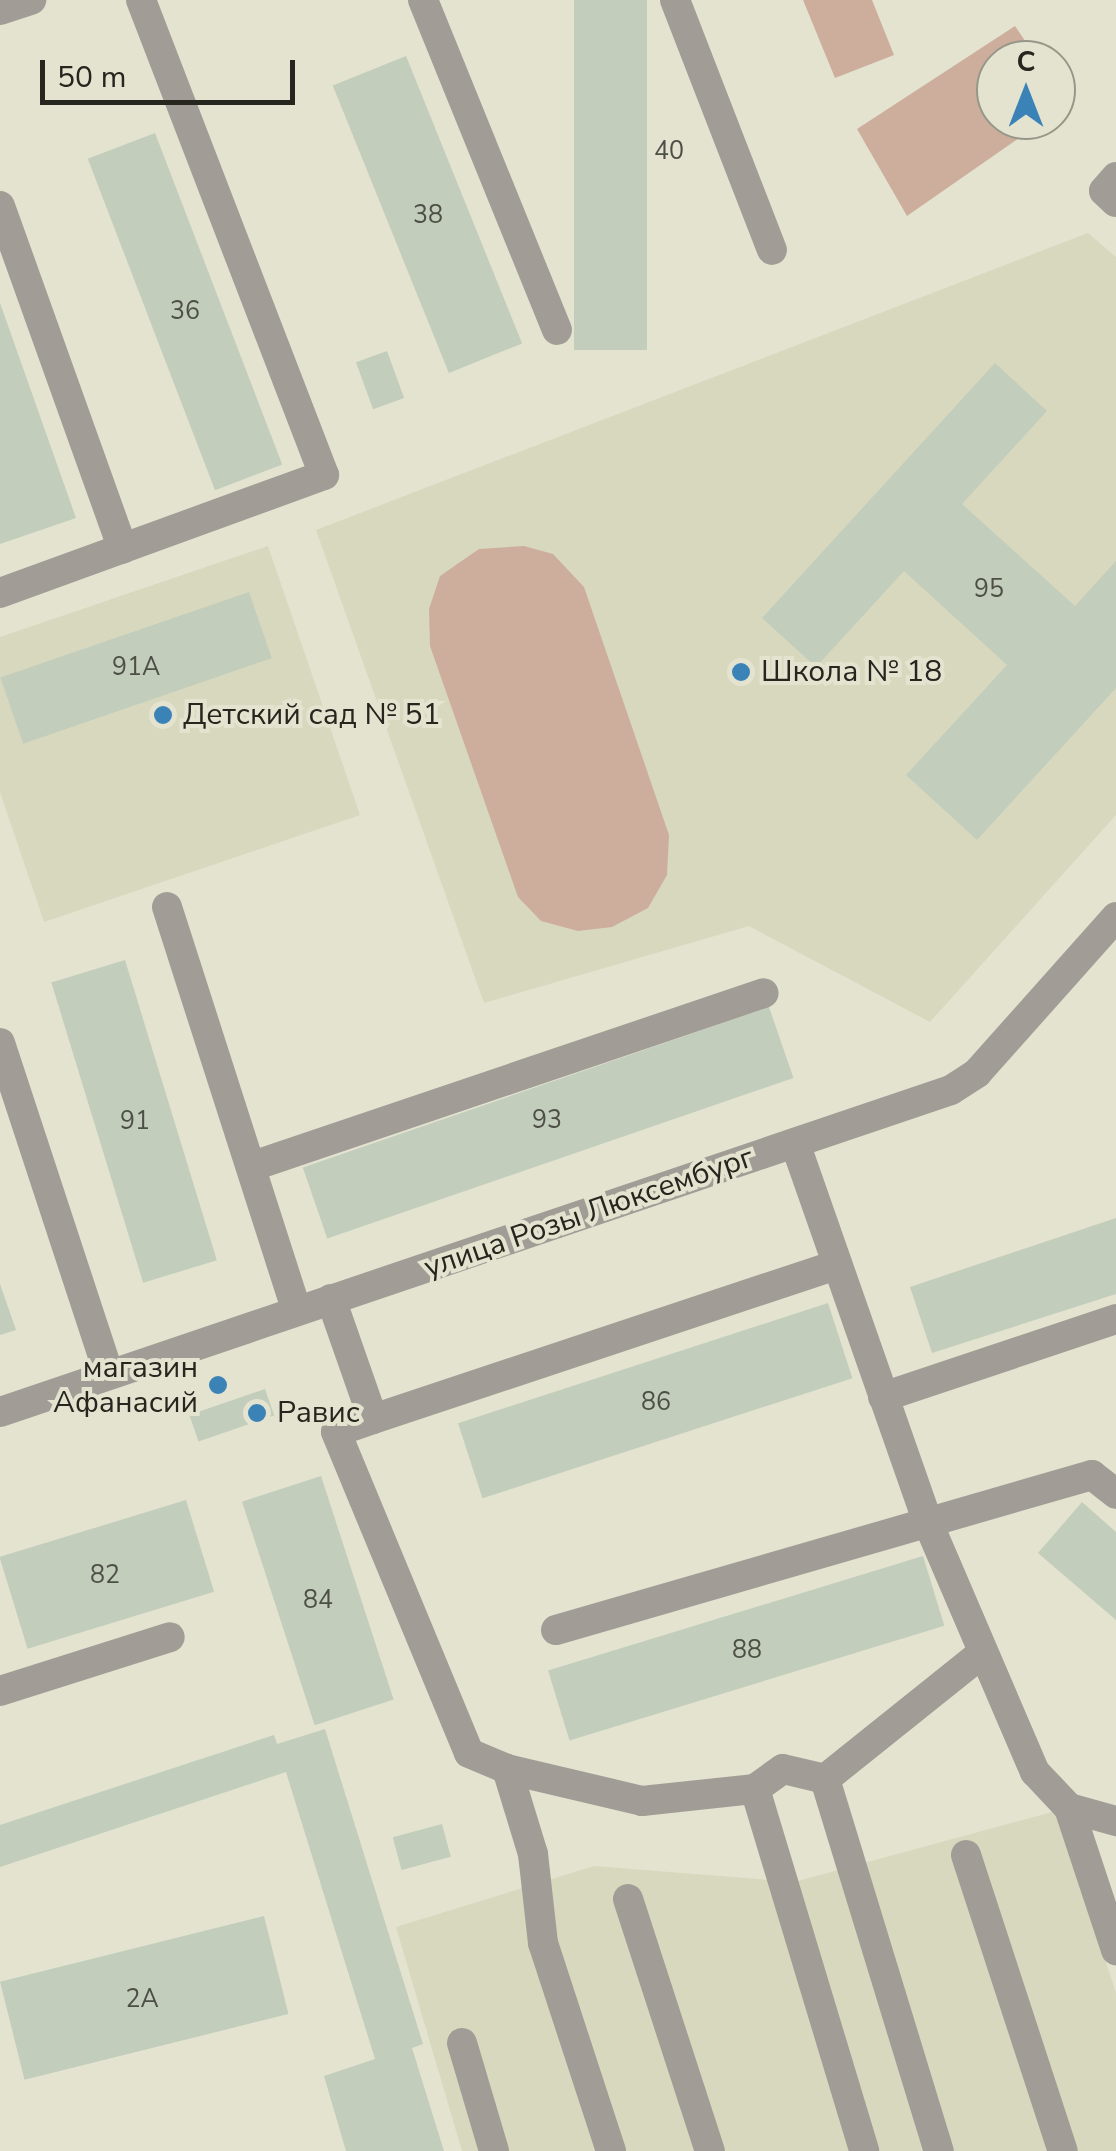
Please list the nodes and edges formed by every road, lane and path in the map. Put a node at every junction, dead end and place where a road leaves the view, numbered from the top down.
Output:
1 (31, 0) edge
2 (140, 0) edge
3 (424, 0) edge
4 (674, 0) edge
5 (0, 10) edge
6 (1116, 177) edge
7 (1116, 202) edge
8 (0, 206) edge
9 (772, 250) dead end
10 (557, 330) dead end
11 (123, 549) junction
12 (0, 593) edge
13 (167, 907) dead end
14 (1116, 917) edge
15 (764, 993) dead end
16 (0, 1043) edge
17 (796, 1143) junction
18 (253, 1166) junction
19 (837, 1265) junction
20 (332, 1299) junction
21 (298, 1311) junction
22 (1116, 1320) edge
23 (108, 1375) junction
24 (883, 1396) junction
25 (0, 1412) edge
26 (373, 1419) junction
27 (1116, 1494) edge
28 (926, 1518) junction
29 (556, 1630) dead end
30 (170, 1637) dead end
31 (980, 1656) junction
32 (0, 1691) edge
33 (506, 1769) junction
34 (824, 1779) junction
35 (755, 1789) junction
36 (1069, 1808) junction
37 (1116, 1821) edge
38 (966, 1855) dead end
39 (628, 1898) dead end
40 (1116, 1950) edge
41 (462, 2043) dead end
42 (494, 2151) edge
43 (611, 2151) edge
44 (710, 2151) edge
45 (864, 2151) edge
46 (940, 2151) edge
47 (1063, 2151) edge

1 - 5 street
2 - 11 street
3 - 10 street
4 - 9 street
6 - 7 street
8 - 11 street
11 - 12 street
13 - 18 street
14 - 17 street, улица Розы Люксембург
15 - 18 street
16 - 23 street
17 - 19 street
17 - 20 street, улица Розы Люксембург
18 - 21 street
19 - 24 street
19 - 26 street
20 - 21 street, улица Розы Люксембург
20 - 26 street
21 - 23 street, улица Розы Люксембург
22 - 24 street
23 - 25 street, улица Розы Люксембург
24 - 28 street
26 - 33 street
27 - 28 street
28 - 29 street
28 - 31 street
30 - 32 street
31 - 34 street
31 - 36 street
33 - 35 street
33 - 43 street
34 - 35 street
34 - 46 street
35 - 45 street
36 - 37 street
36 - 40 street
38 - 47 street
39 - 44 street
41 - 42 street

